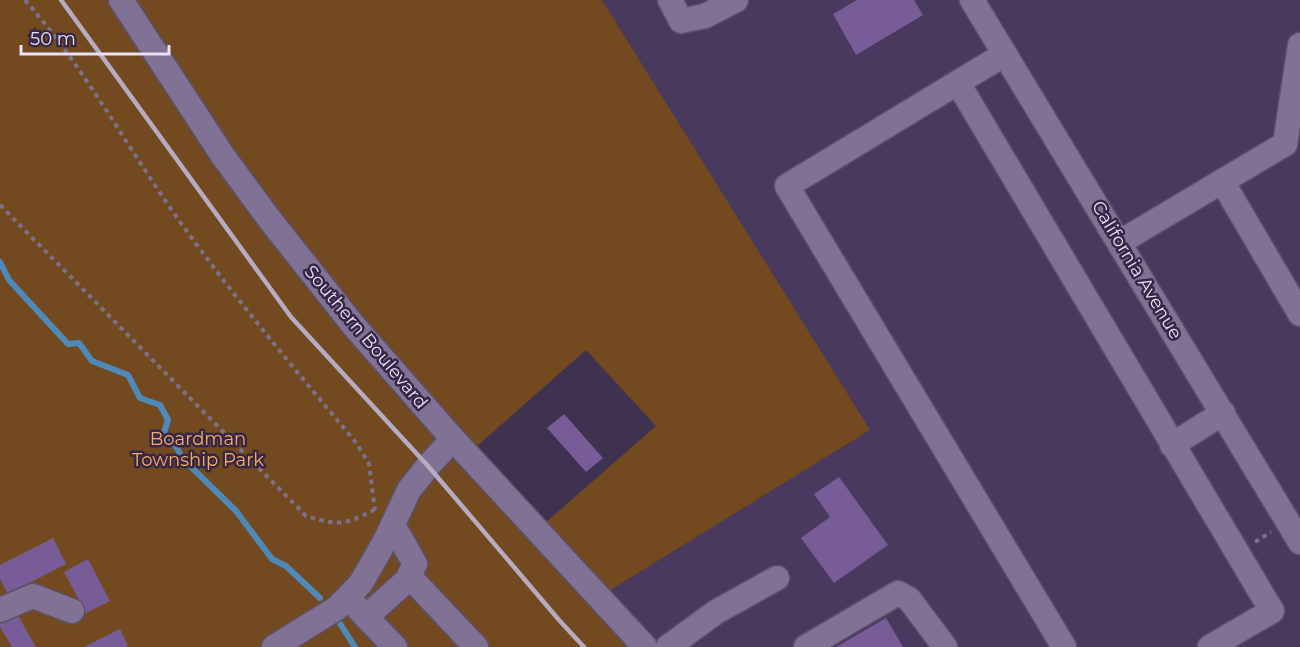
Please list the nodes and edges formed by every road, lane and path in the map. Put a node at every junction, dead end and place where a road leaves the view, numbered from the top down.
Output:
1 (25, 0) edge
2 (121, 0) edge
3 (670, 0) edge
4 (736, 0) edge
5 (972, 0) edge
6 (1300, 45) edge
7 (1005, 54) junction
8 (958, 83) junction
9 (1292, 149) edge
10 (1222, 181) junction
11 (0, 205) edge
12 (1120, 242) junction
13 (1300, 314) edge
14 (1223, 413) junction
15 (453, 439) junction
16 (1172, 445) junction
17 (383, 518) junction
18 (1280, 527) dead end
19 (1300, 542) edge
20 (1237, 553) junction
21 (409, 576) junction
22 (777, 578) dead end
23 (348, 598) junction
24 (0, 610) edge
25 (72, 611) dead end
26 (366, 617) junction
27 (274, 647) edge
28 (395, 647) edge
29 (476, 647) edge
30 (645, 647) edge
31 (668, 647) edge
32 (806, 647) edge
33 (945, 647) edge
34 (1064, 647) edge
35 (1210, 647) edge

1 - 17 path
2 - 15 street, Southern Boulevard
3 - 4 street
5 - 7 street, California Avenue
6 - 9 street
7 - 8 street
7 - 12 street, California Avenue
8 - 16 street
8 - 34 street
9 - 10 street
10 - 12 street
10 - 13 street
11 - 17 path
12 - 14 street, California Avenue
14 - 16 street
14 - 19 street, California Avenue
15 - 17 street
15 - 30 street, Southern Boulevard
16 - 20 street
17 - 21 street
17 - 23 street
18 - 20 path
20 - 35 street
21 - 26 street
21 - 29 street
22 - 31 street
23 - 26 street
23 - 27 street
24 - 25 street
26 - 28 street
32 - 33 street

